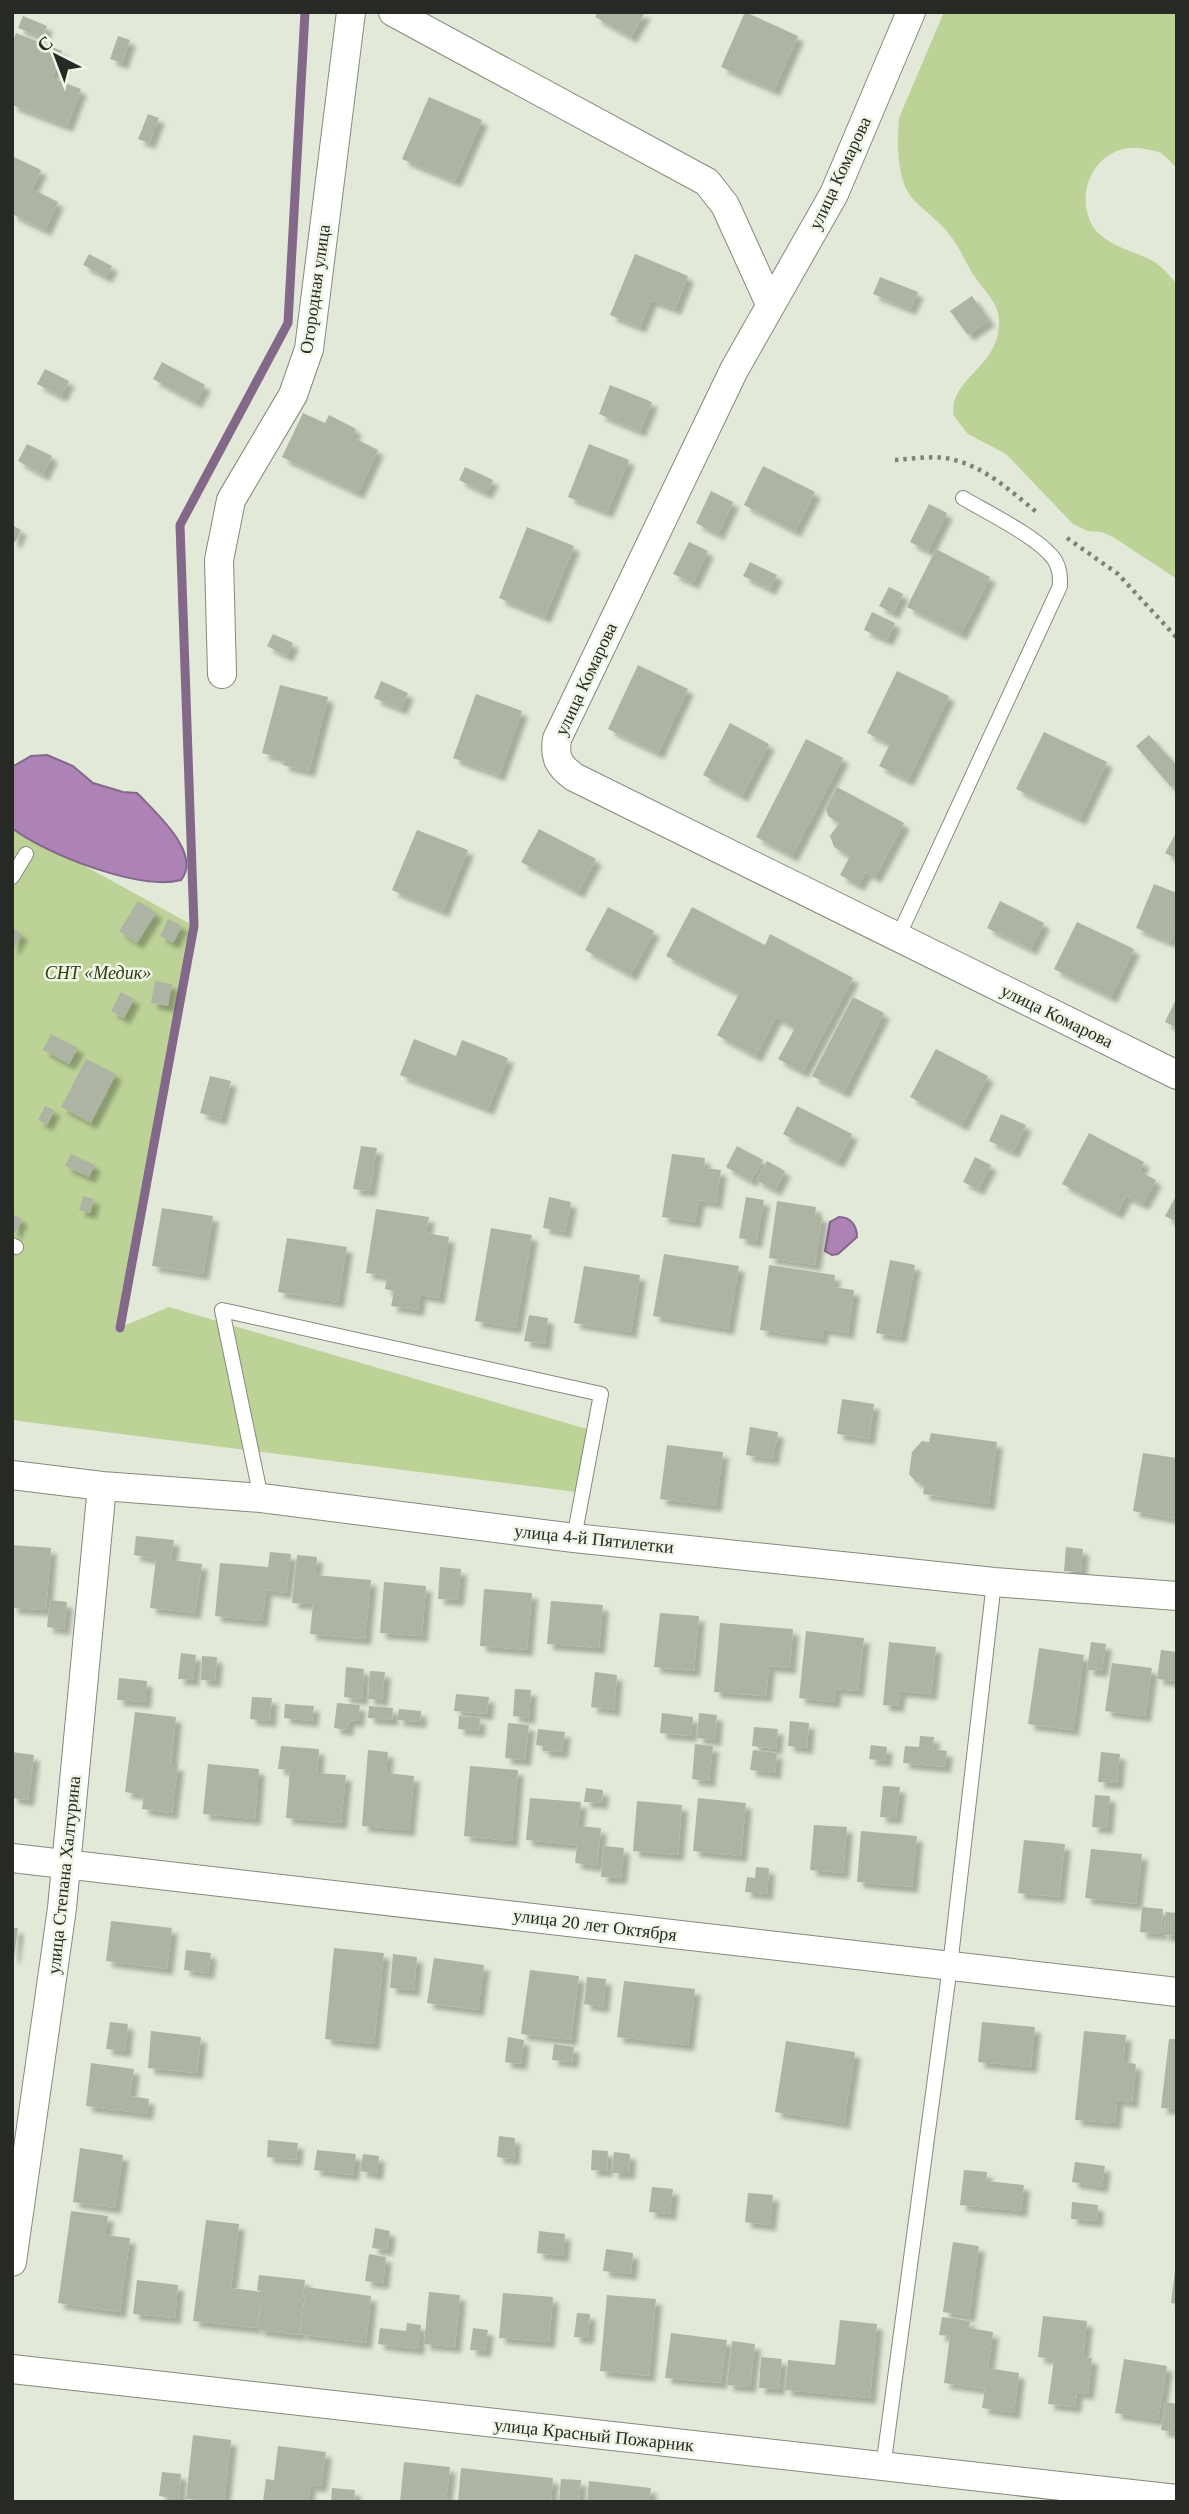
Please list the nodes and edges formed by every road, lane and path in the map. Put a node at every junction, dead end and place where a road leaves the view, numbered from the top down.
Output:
1 (351, 12) edge
2 (393, 12) edge
3 (911, 12) edge
4 (771, 304) junction
5 (963, 498) dead end
6 (222, 674) dead end
7 (26, 854) dead end
8 (12, 877) edge
9 (898, 937) junction
10 (1177, 1075) edge
11 (12, 1475) edge
12 (102, 1486) junction
13 (261, 1498) junction
14 (574, 1538) junction
15 (994, 1582) junction
16 (1177, 1597) edge
17 (12, 1858) edge
18 (67, 1864) junction
19 (950, 1966) junction
20 (1177, 1992) edge
21 (12, 2262) edge
22 (12, 2369) edge
23 (883, 2468) junction
24 (1177, 2499) edge

1 - 6 street, Огородная улица
2 - 4 street
3 - 4 street, улица Комарова
4 - 9 street, улица Комарова
5 - 9 lane
7 - 8 lane
9 - 10 street, улица Комарова
11 - 12 street, улица 4-й Пятилетки
12 - 13 street, улица 4-й Пятилетки
12 - 18 street, улица Степана Халтурина
13 - 14 street, улица 4-й Пятилетки
13 - 14 lane
14 - 15 street, улица 4-й Пятилетки
15 - 16 street, улица 4-й Пятилетки
15 - 19 lane
17 - 18 street, улица 20 лет Октября
18 - 19 street, улица 20 лет Октября
18 - 21 street, улица Степана Халтурина
19 - 20 street, улица 20 лет Октября
19 - 23 lane
22 - 23 street, улица Красный Пожарник
23 - 24 street, улица Красный Пожарник

